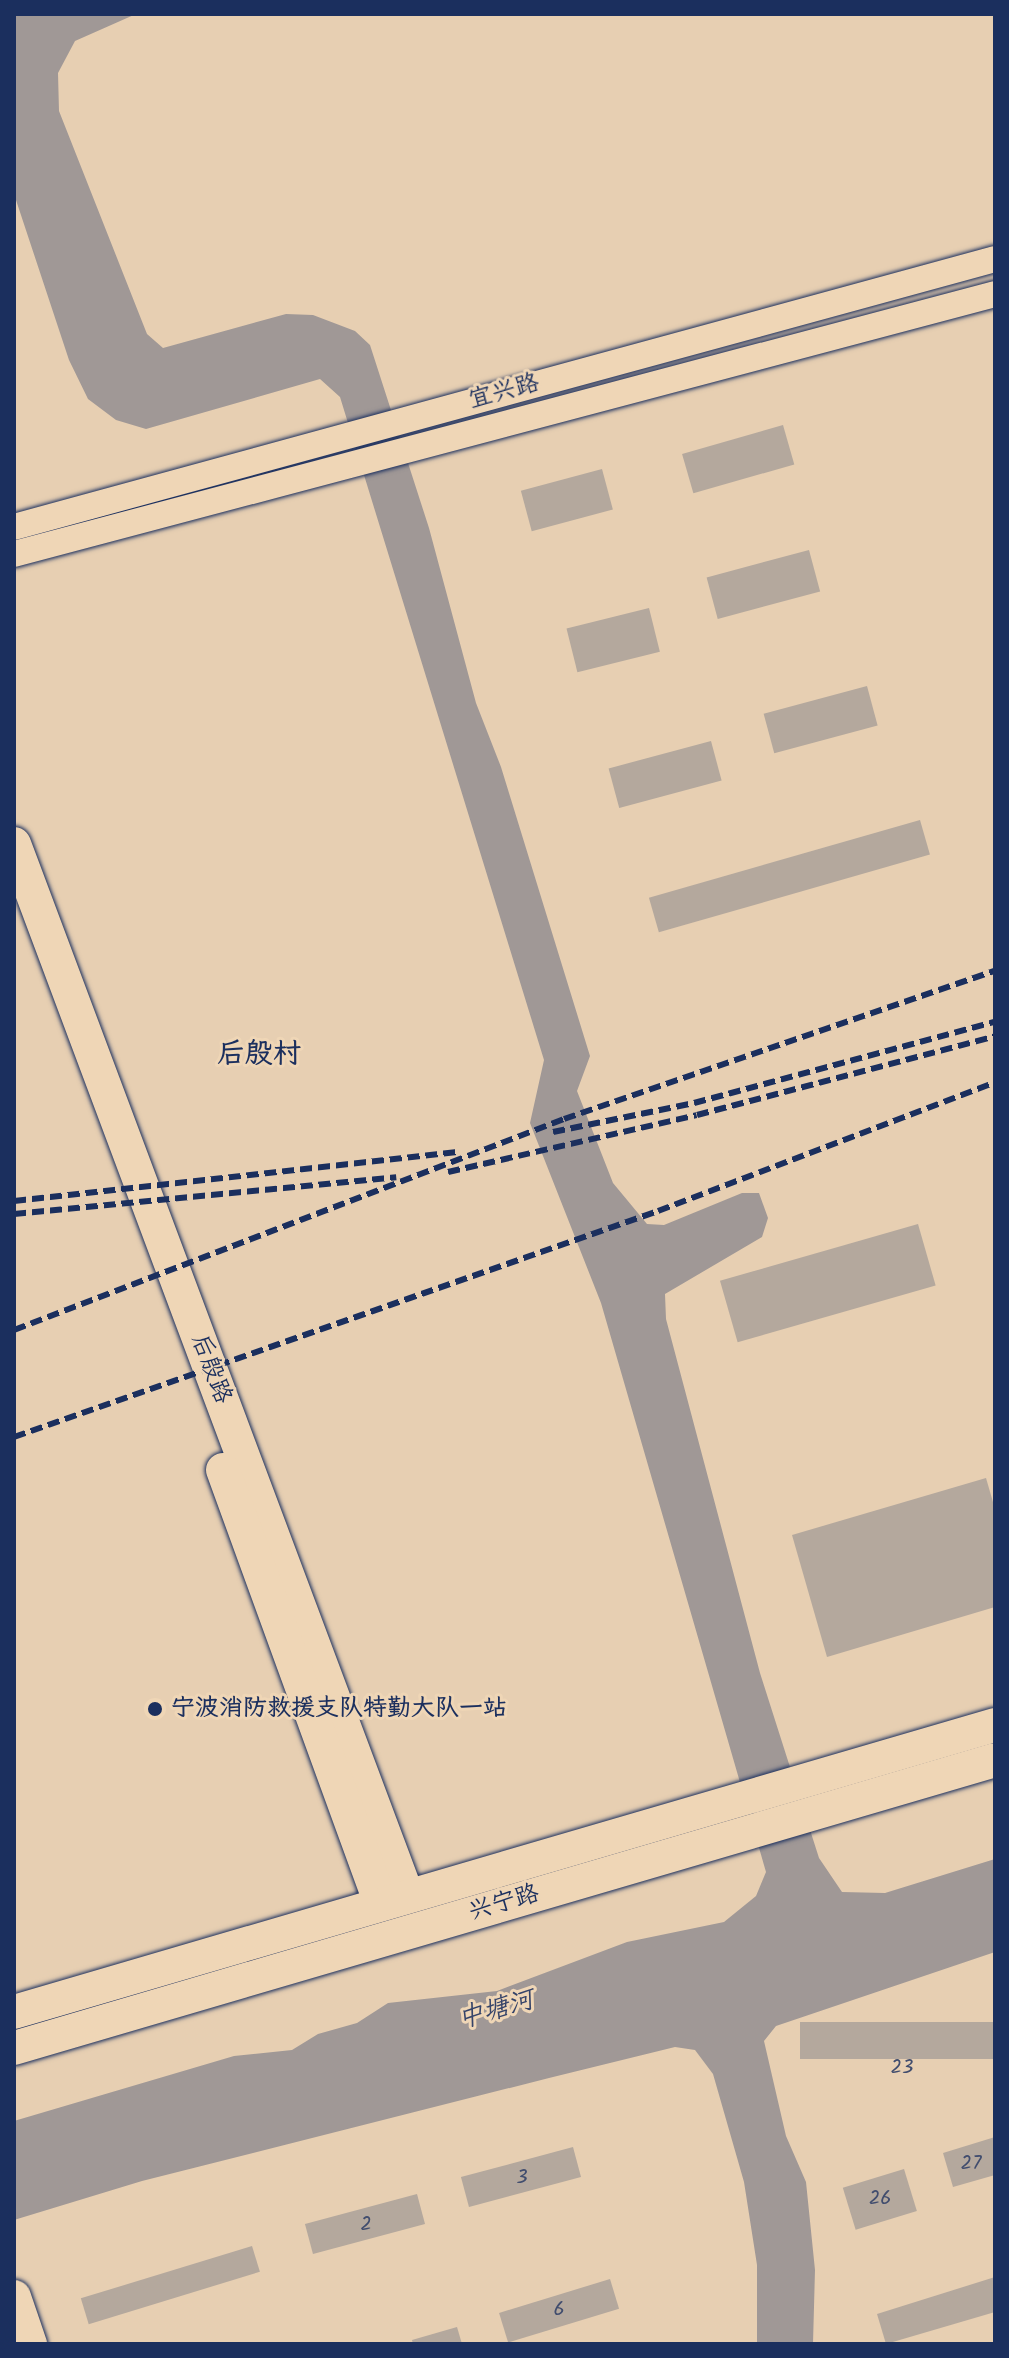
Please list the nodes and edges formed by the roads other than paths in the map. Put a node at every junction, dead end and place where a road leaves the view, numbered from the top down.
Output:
1 (995, 259) edge
2 (995, 294) edge
3 (333, 453) junction
4 (14, 527) edge
5 (14, 554) edge
6 (14, 844) edge
7 (14, 894) edge
8 (995, 1725) edge
9 (995, 1760) edge
10 (394, 1899) junction
11 (14, 2012) edge
12 (14, 2048) edge
13 (14, 2297) edge
14 (30, 2344) edge

1 - 3 street, 宜兴路
2 - 3 street, 宜兴路
3 - 4 street, 宜兴路
3 - 5 street, 宜兴路
6 - 10 main road, 后殷路
7 - 10 main road, 后殷路
8 - 10 main road
9 - 12 main road, 兴宁路
10 - 11 main road
13 - 14 main road

